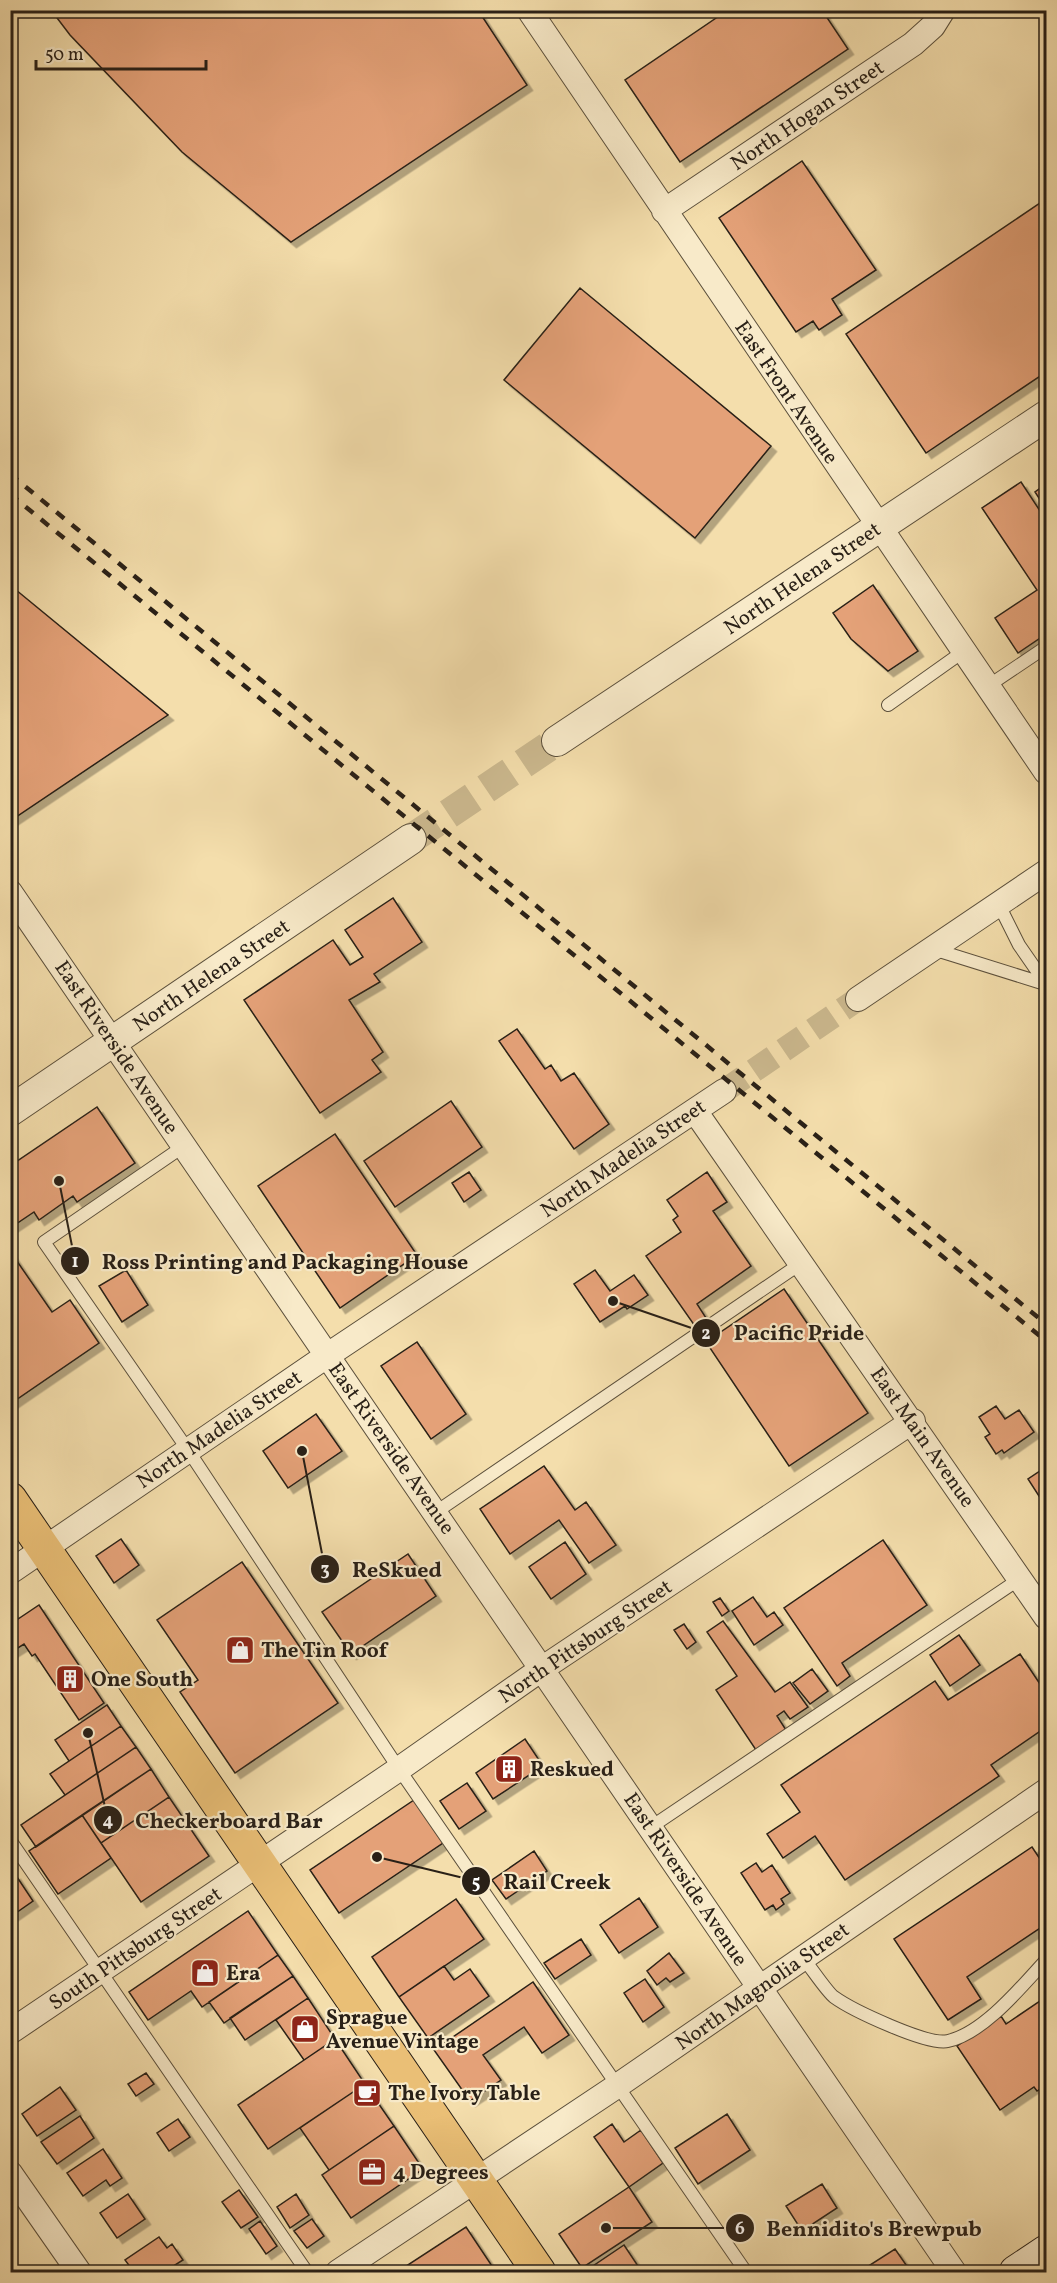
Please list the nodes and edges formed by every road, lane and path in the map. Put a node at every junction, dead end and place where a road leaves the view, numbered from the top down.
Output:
1 (529, 10) edge
2 (943, 10) edge
3 (664, 211) junction
4 (1047, 416) edge
5 (879, 527) junction
6 (1047, 647) edge
7 (963, 651) junction
8 (988, 686) junction
9 (888, 705) dead end
10 (557, 741) tunnel mouth
11 (1047, 772) edge
12 (411, 839) tunnel mouth
13 (1047, 872) edge
14 (10, 892) edge
15 (998, 903) junction
16 (932, 948) junction
17 (1046, 984) edge
18 (858, 999) tunnel mouth
19 (113, 1041) junction
20 (724, 1091) tunnel mouth
21 (10, 1111) edge
22 (695, 1111) junction
23 (184, 1146) junction
24 (800, 1264) junction
25 (328, 1355) junction
26 (913, 1421) junction
27 (188, 1450) junction
28 (10, 1499) edge
29 (436, 1512) junction
30 (45, 1549) junction
31 (10, 1572) edge
32 (1021, 1578) junction
33 (1047, 1617) edge
34 (543, 1668) junction
35 (399, 1769) junction
36 (1047, 1791) edge
37 (651, 1827) junction
38 (10, 1840) edge
39 (260, 1864) junction
40 (803, 1958) junction
41 (1047, 1960) edge
42 (100, 1971) junction
43 (760, 1987) junction
44 (10, 2032) edge
45 (617, 2086) junction
46 (10, 2173) edge
47 (476, 2180) junction
48 (1047, 2252) edge
49 (79, 2272) edge
50 (307, 2272) edge
51 (338, 2272) edge
52 (539, 2272) edge
53 (746, 2272) edge
54 (954, 2272) edge
55 (1016, 2272) edge

1 - 3 street, East Front Avenue
2 - 3 street, North Hogan Street
3 - 5 street, East Front Avenue
4 - 5 street, North Helena Street
5 - 7 street, East Front Avenue
5 - 10 street, North Helena Street
6 - 8 lane
7 - 8 street, East Front Avenue
7 - 9 lane
8 - 11 street, East Front Avenue
12 - 19 street, North Helena Street
13 - 15 street
14 - 19 street, East Riverside Avenue
15 - 16 street
15 - 17 lane
16 - 17 lane
16 - 18 street
19 - 21 street, North Helena Street
19 - 23 street, East Riverside Avenue
20 - 22 street, North Madelia Street
22 - 24 street, East Main Avenue
22 - 25 street, North Madelia Street
23 - 25 street, East Riverside Avenue
23 - 27 lane
24 - 26 street, East Main Avenue
24 - 29 lane
25 - 27 street, North Madelia Street
25 - 29 street, East Riverside Avenue
26 - 32 street, East Main Avenue
26 - 34 street, North Pittsburg Street
27 - 30 street, North Madelia Street
27 - 35 lane
28 - 30 main road
29 - 34 street, East Riverside Avenue
30 - 31 street, North Madelia Street
30 - 39 main road
32 - 33 street, East Main Avenue
32 - 37 lane
34 - 35 street, North Pittsburg Street
34 - 37 street, East Riverside Avenue
35 - 39 street, North Pittsburg Street
35 - 45 lane
36 - 40 street, North Magnolia Street
37 - 43 street, East Riverside Avenue
38 - 42 lane
39 - 42 street, South Pittsburg Street
39 - 47 main road
40 - 41 lane
40 - 43 street, North Magnolia Street
42 - 44 street, South Pittsburg Street
42 - 50 lane
43 - 45 street, North Magnolia Street
43 - 54 street, East Riverside Avenue
45 - 47 street, North Magnolia Street
45 - 53 lane
46 - 49 street
47 - 51 street, North Magnolia Street
47 - 52 main road
48 - 55 main road

